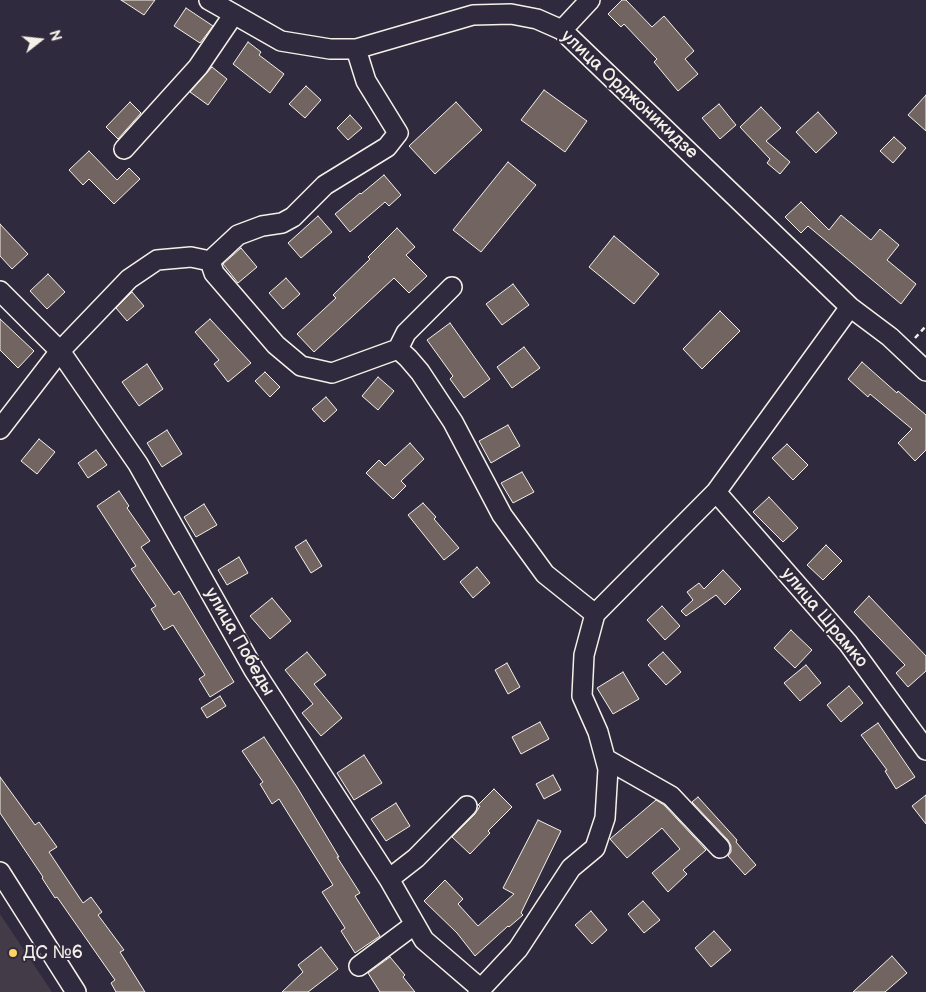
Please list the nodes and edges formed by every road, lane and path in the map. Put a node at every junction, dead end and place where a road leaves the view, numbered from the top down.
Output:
1 (209, 0) edge
2 (590, 0) edge
3 (471, 7) edge
4 (234, 14) junction
5 (562, 30) junction
6 (356, 49) junction
7 (124, 150) dead end
8 (210, 261) junction
9 (452, 287) dead end
10 (0, 291) edge
11 (850, 307) junction
12 (398, 349) junction
13 (60, 351) junction
14 (926, 371) edge
15 (0, 429) edge
16 (716, 492) junction
17 (595, 614) junction
18 (926, 750) edge
19 (606, 759) junction
20 (467, 806) dead end
21 (720, 848) dead end
22 (0, 872) edge
23 (389, 879) junction
24 (414, 925) junction
25 (359, 966) dead end
26 (480, 991) edge
27 (76, 992) edge

1 - 4 street, улица Орджоникидзе
2 - 5 street
3 - 5 street, улица Орджоникидзе
3 - 6 street, улица Орджоникидзе
4 - 6 street, улица Орджоникидзе
4 - 7 street
5 - 11 street, улица Орджоникидзе
6 - 8 street
8 - 12 street
8 - 13 street
9 - 12 street
10 - 13 street, улица Победы
11 - 14 street, улица Орджоникидзе
11 - 16 street
12 - 17 street
13 - 15 street
13 - 23 street, улица Победы
16 - 17 street
16 - 18 street, улица Шрамко
17 - 19 street
19 - 21 street
19 - 26 street
20 - 23 street
22 - 27 street
23 - 24 street, улица Победы
24 - 25 street
24 - 26 street, улица Победы

